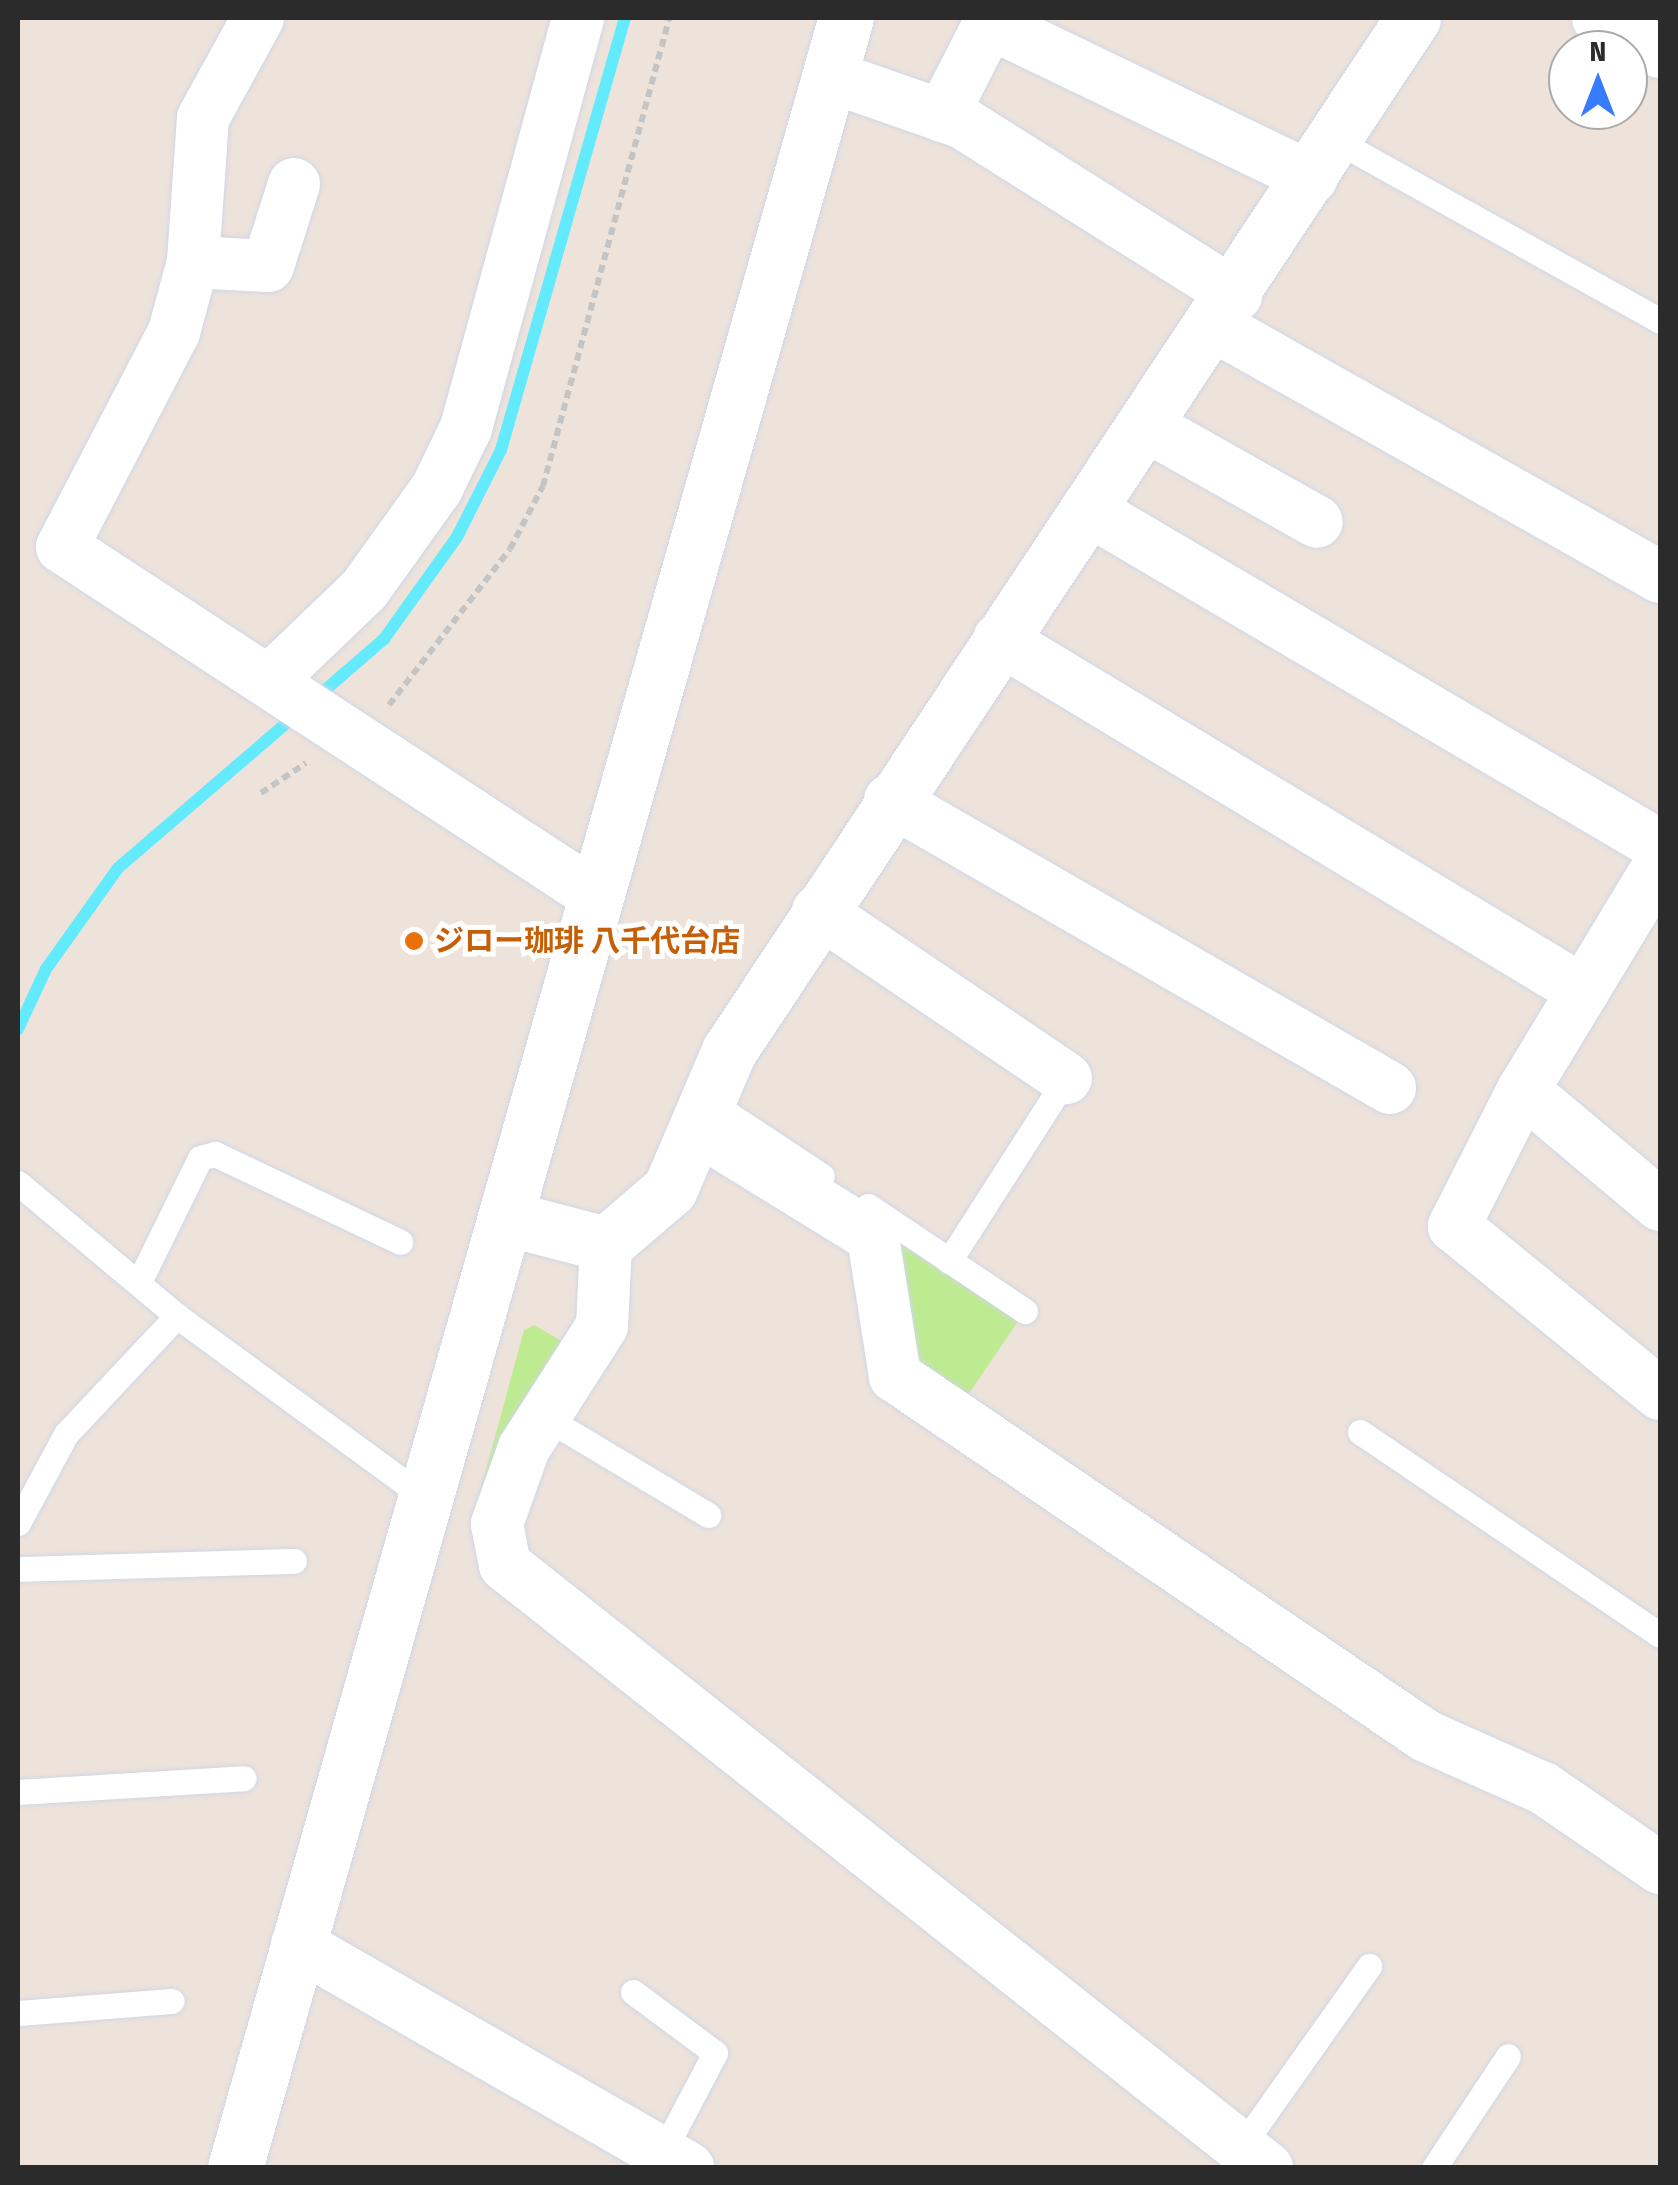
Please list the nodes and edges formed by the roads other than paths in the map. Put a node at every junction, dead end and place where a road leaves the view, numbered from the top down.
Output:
1 (258, 18) edge
2 (578, 18) edge
3 (846, 18) edge
4 (1414, 18) edge
5 (1598, 18) edge
6 (991, 20) edge
7 (1660, 52) edge
8 (829, 76) junction
9 (942, 116) junction
10 (1324, 160) junction
11 (294, 184) dead end
12 (193, 262) junction
13 (1225, 310) junction
14 (1660, 321) edge
15 (1145, 425) junction
16 (1087, 509) junction
17 (1317, 522) dead end
18 (1660, 577) edge
19 (999, 638) junction
20 (278, 686) junction
21 (890, 800) junction
22 (1660, 846) edge
23 (1660, 864) edge
24 (595, 895) junction
25 (818, 912) junction
26 (1583, 991) junction
27 (1066, 1078) joint
28 (1390, 1088) dead end
29 (1523, 1090) junction
30 (713, 1121) junction
31 (18, 1184) edge
32 (1660, 1205) edge
33 (506, 1218) junction
34 (400, 1242) dead end
35 (606, 1244) junction
36 (949, 1261) junction
37 (140, 1280) junction
38 (1025, 1311) dead end
39 (176, 1316) junction
40 (1660, 1394) edge
41 (541, 1415) junction
42 (1360, 1432) dead end
43 (426, 1498) junction
44 (708, 1514) dead end
45 (18, 1524) edge
46 (294, 1561) dead end
47 (18, 1569) edge
48 (1660, 1635) edge
49 (244, 1778) dead end
50 (18, 1792) edge
51 (1660, 1868) edge
52 (297, 1944) junction
53 (1368, 1966) dead end
54 (633, 1992) dead end
55 (172, 2001) dead end
56 (18, 2012) edge
57 (1508, 2056) dead end
58 (1254, 2157) edge
59 (668, 2162) edge
60 (235, 2168) edge
61 (1434, 2168) edge

1 - 12 street
2 - 20 street
3 - 8 street
4 - 10 street
5 - 7 street
6 - 9 street
6 - 10 street
8 - 9 street
8 - 24 street
9 - 13 street
10 - 13 street
10 - 14 lane
11 - 12 street
12 - 20 street
13 - 15 street
13 - 18 street
15 - 16 street
15 - 17 street
16 - 19 street
16 - 22 street
19 - 21 street
19 - 26 street
20 - 24 street
21 - 25 street
21 - 28 street
23 - 26 street
24 - 33 street
25 - 27 street
25 - 30 street
26 - 29 street
27 - 36 lane
29 - 32 street
29 - 40 street
30 - 35 street
30 - 36 lane
30 - 51 street
31 - 37 lane
33 - 35 street
33 - 43 street
34 - 37 lane
35 - 41 street
36 - 38 lane
37 - 39 lane
39 - 43 lane
39 - 45 lane
41 - 44 lane
41 - 58 street
42 - 48 lane
43 - 52 street
46 - 47 lane
49 - 50 lane
52 - 59 street
52 - 60 street
53 - 58 lane
54 - 59 lane
55 - 56 lane
57 - 61 lane

